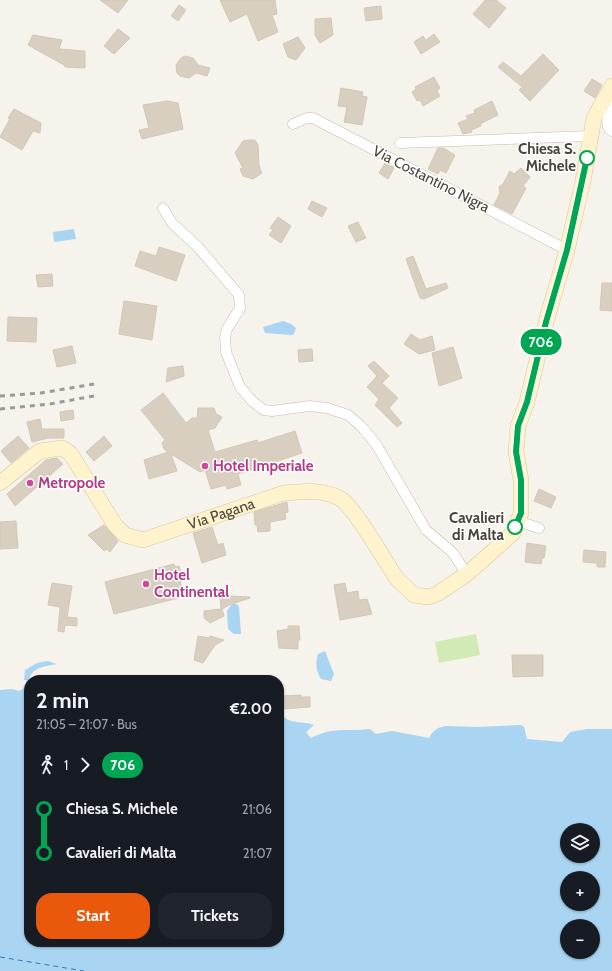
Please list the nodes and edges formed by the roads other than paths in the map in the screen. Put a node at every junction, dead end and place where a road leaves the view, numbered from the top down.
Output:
1 (611, 97) edge
2 (293, 124) dead end
3 (612, 131) edge
4 (590, 136) junction
5 (400, 143) dead end
6 (163, 208) dead end
7 (567, 250) junction
8 (0, 483) edge
9 (518, 521) junction
10 (539, 528) dead end
11 (467, 574) junction

1 - 3 street
1 - 4 main road
2 - 7 street, Via Costantino Nigra
4 - 5 street
4 - 7 main road
6 - 11 street
7 - 9 main road
8 - 11 main road, Via Pagana
9 - 10 street
9 - 11 main road, Via Pagana

